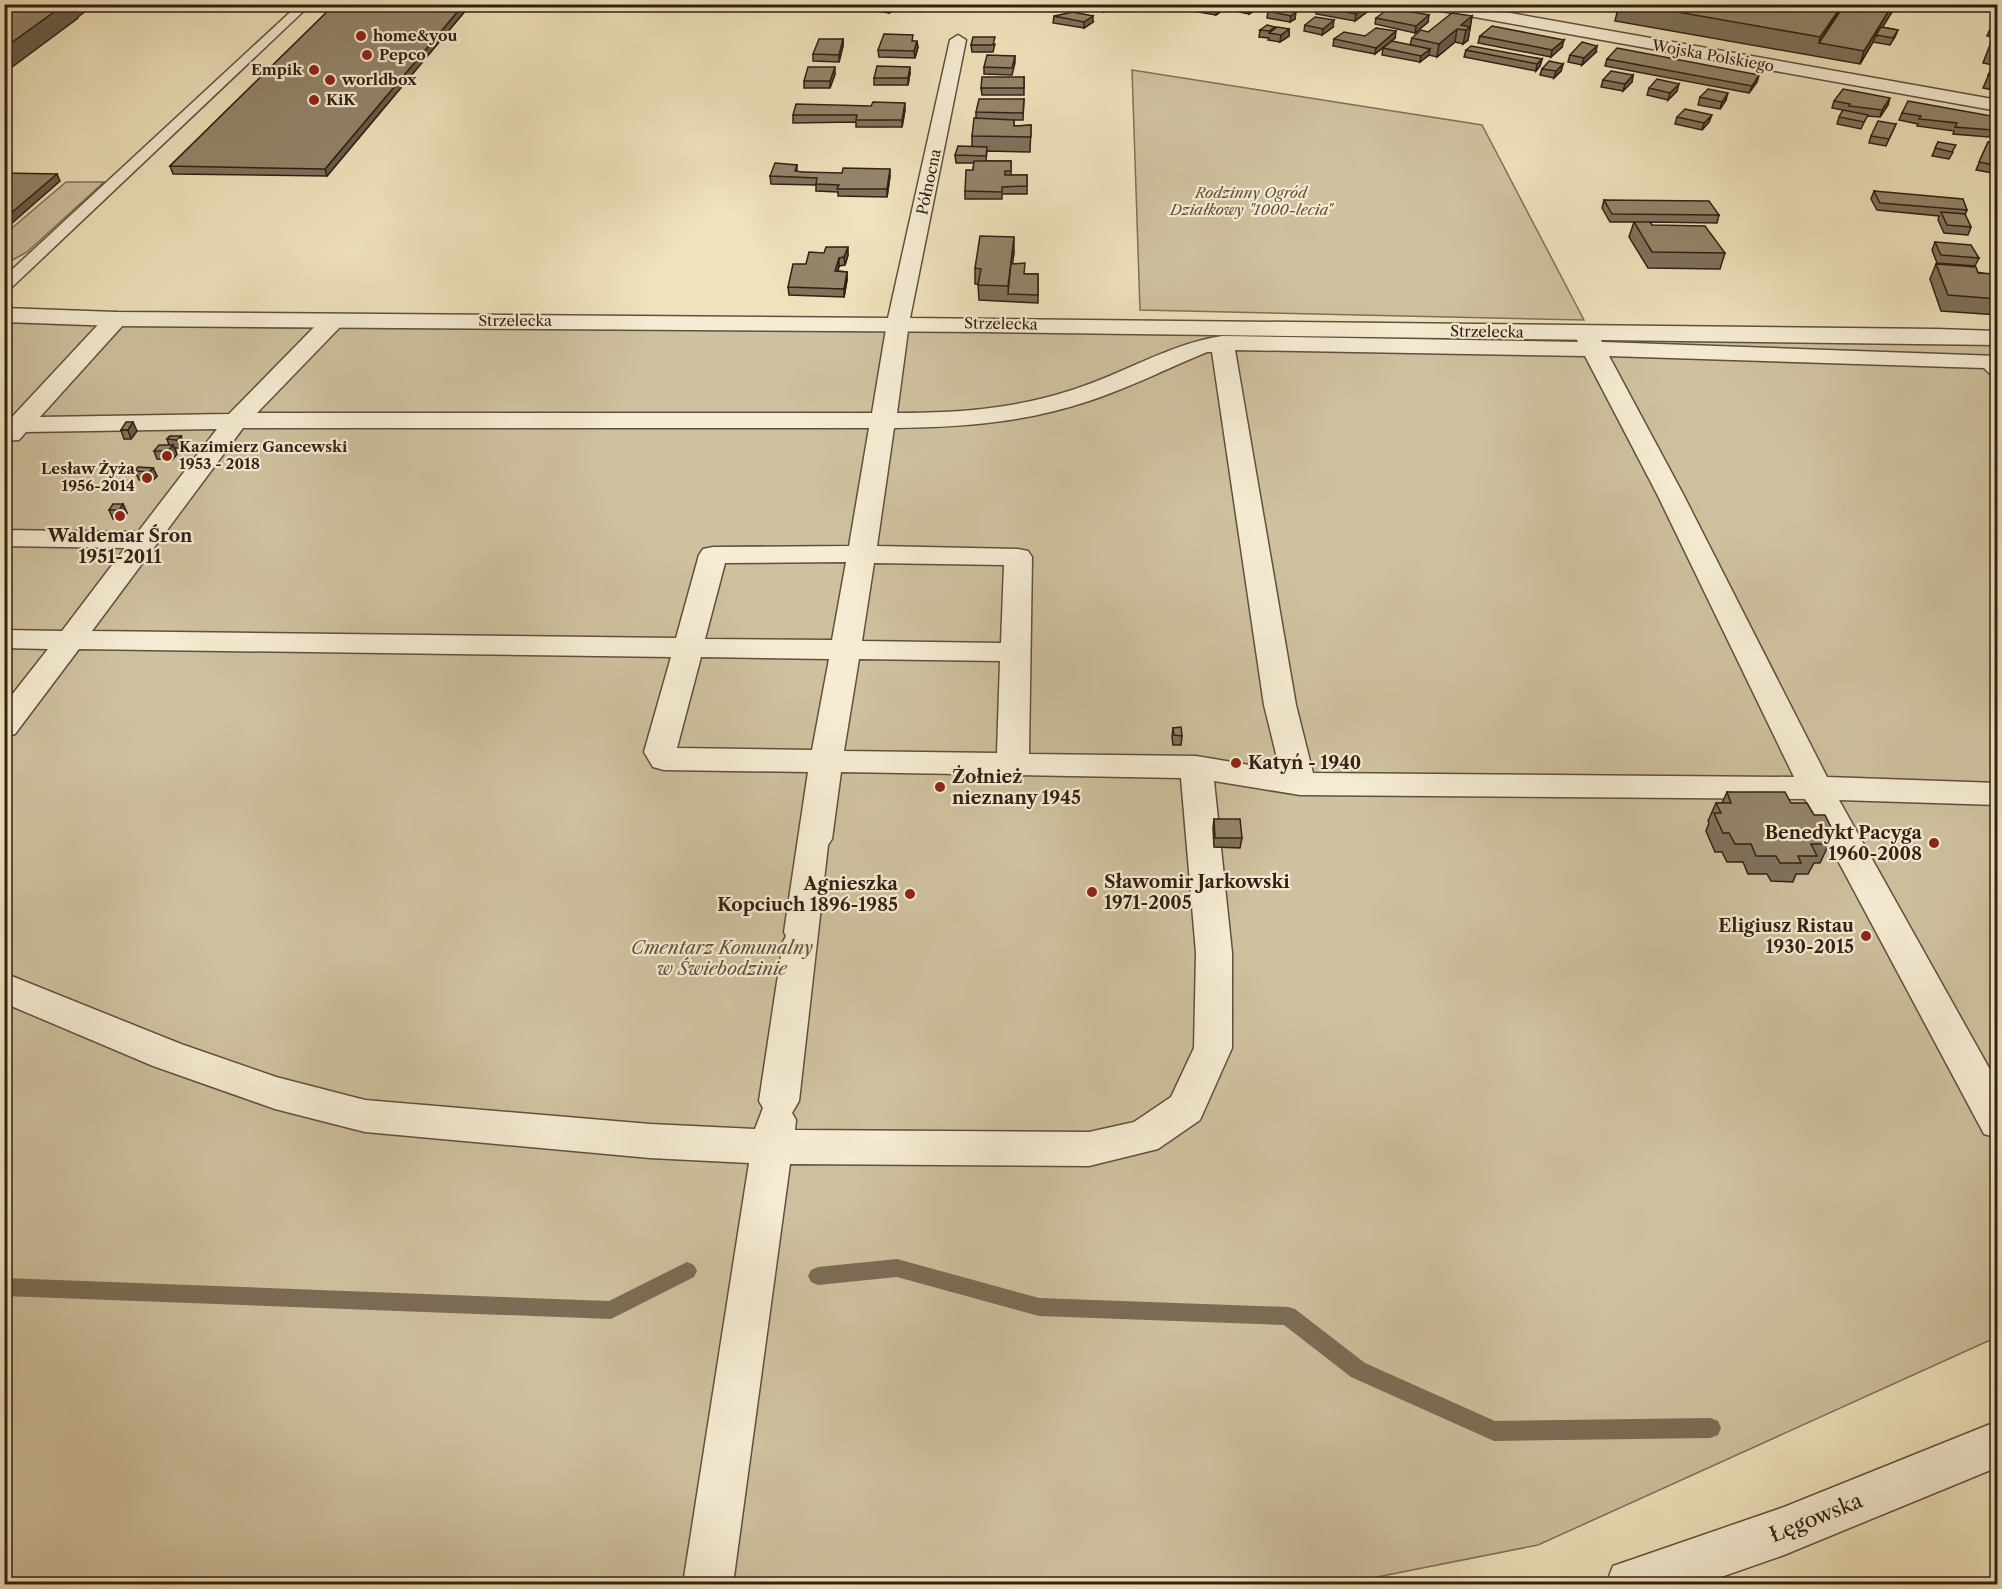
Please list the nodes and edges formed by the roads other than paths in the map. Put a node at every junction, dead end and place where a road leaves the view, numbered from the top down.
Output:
1 (306, 4) edge
2 (1430, 4) edge
3 (957, 40) dead end
4 (1998, 106) edge
5 (4, 285) edge
6 (4, 315) edge
7 (116, 319) junction
8 (334, 320) junction
9 (898, 323) junction
10 (1998, 338) edge
11 (1589, 341) junction
12 (1222, 343) junction
13 (1998, 369) edge
14 (883, 418) junction
15 (236, 421) junction
16 (9, 430) edge
17 (4, 538) edge
18 (146, 540) junction
19 (862, 554) junction
20 (4, 639) edge
21 (70, 639) junction
22 (688, 648) junction
23 (845, 650) junction
24 (1016, 652) junction
25 (4, 727) edge
26 (1013, 765) junction
27 (1196, 767) junction
28 (825, 772) junction
29 (1300, 784) junction
30 (1816, 788) junction
31 (1998, 794) edge
32 (4, 987) edge
33 (1998, 1122) edge
34 (776, 1123) junction
35 (1998, 1444) edge
36 (708, 1584) edge
37 (1631, 1584) edge

1 - 5 lane
2 - 4 street, Wojska Polskiego
3 - 9 street, Północna
6 - 7 street, Strzelecka
7 - 8 street, Strzelecka
7 - 16 street
8 - 9 street, Strzelecka
8 - 15 street
9 - 11 street, Strzelecka
9 - 14 street, Północna
10 - 11 street, Strzelecka
11 - 12 street
11 - 13 street
11 - 30 street
12 - 14 street
12 - 29 street
14 - 15 street
14 - 19 street, Północna
15 - 16 street
15 - 18 street
17 - 18 street
18 - 21 street
19 - 22 street
19 - 23 street, Północna
19 - 24 street
20 - 21 street
21 - 22 street
21 - 25 street
22 - 23 street
22 - 28 street
23 - 24 street
23 - 28 street, Północna
24 - 26 street
26 - 27 street
26 - 28 street
27 - 29 street
27 - 34 street
28 - 34 street, Północna
29 - 30 street
30 - 31 street
30 - 33 street
32 - 34 street
34 - 36 street, Północna
35 - 37 street, Łęgowska

